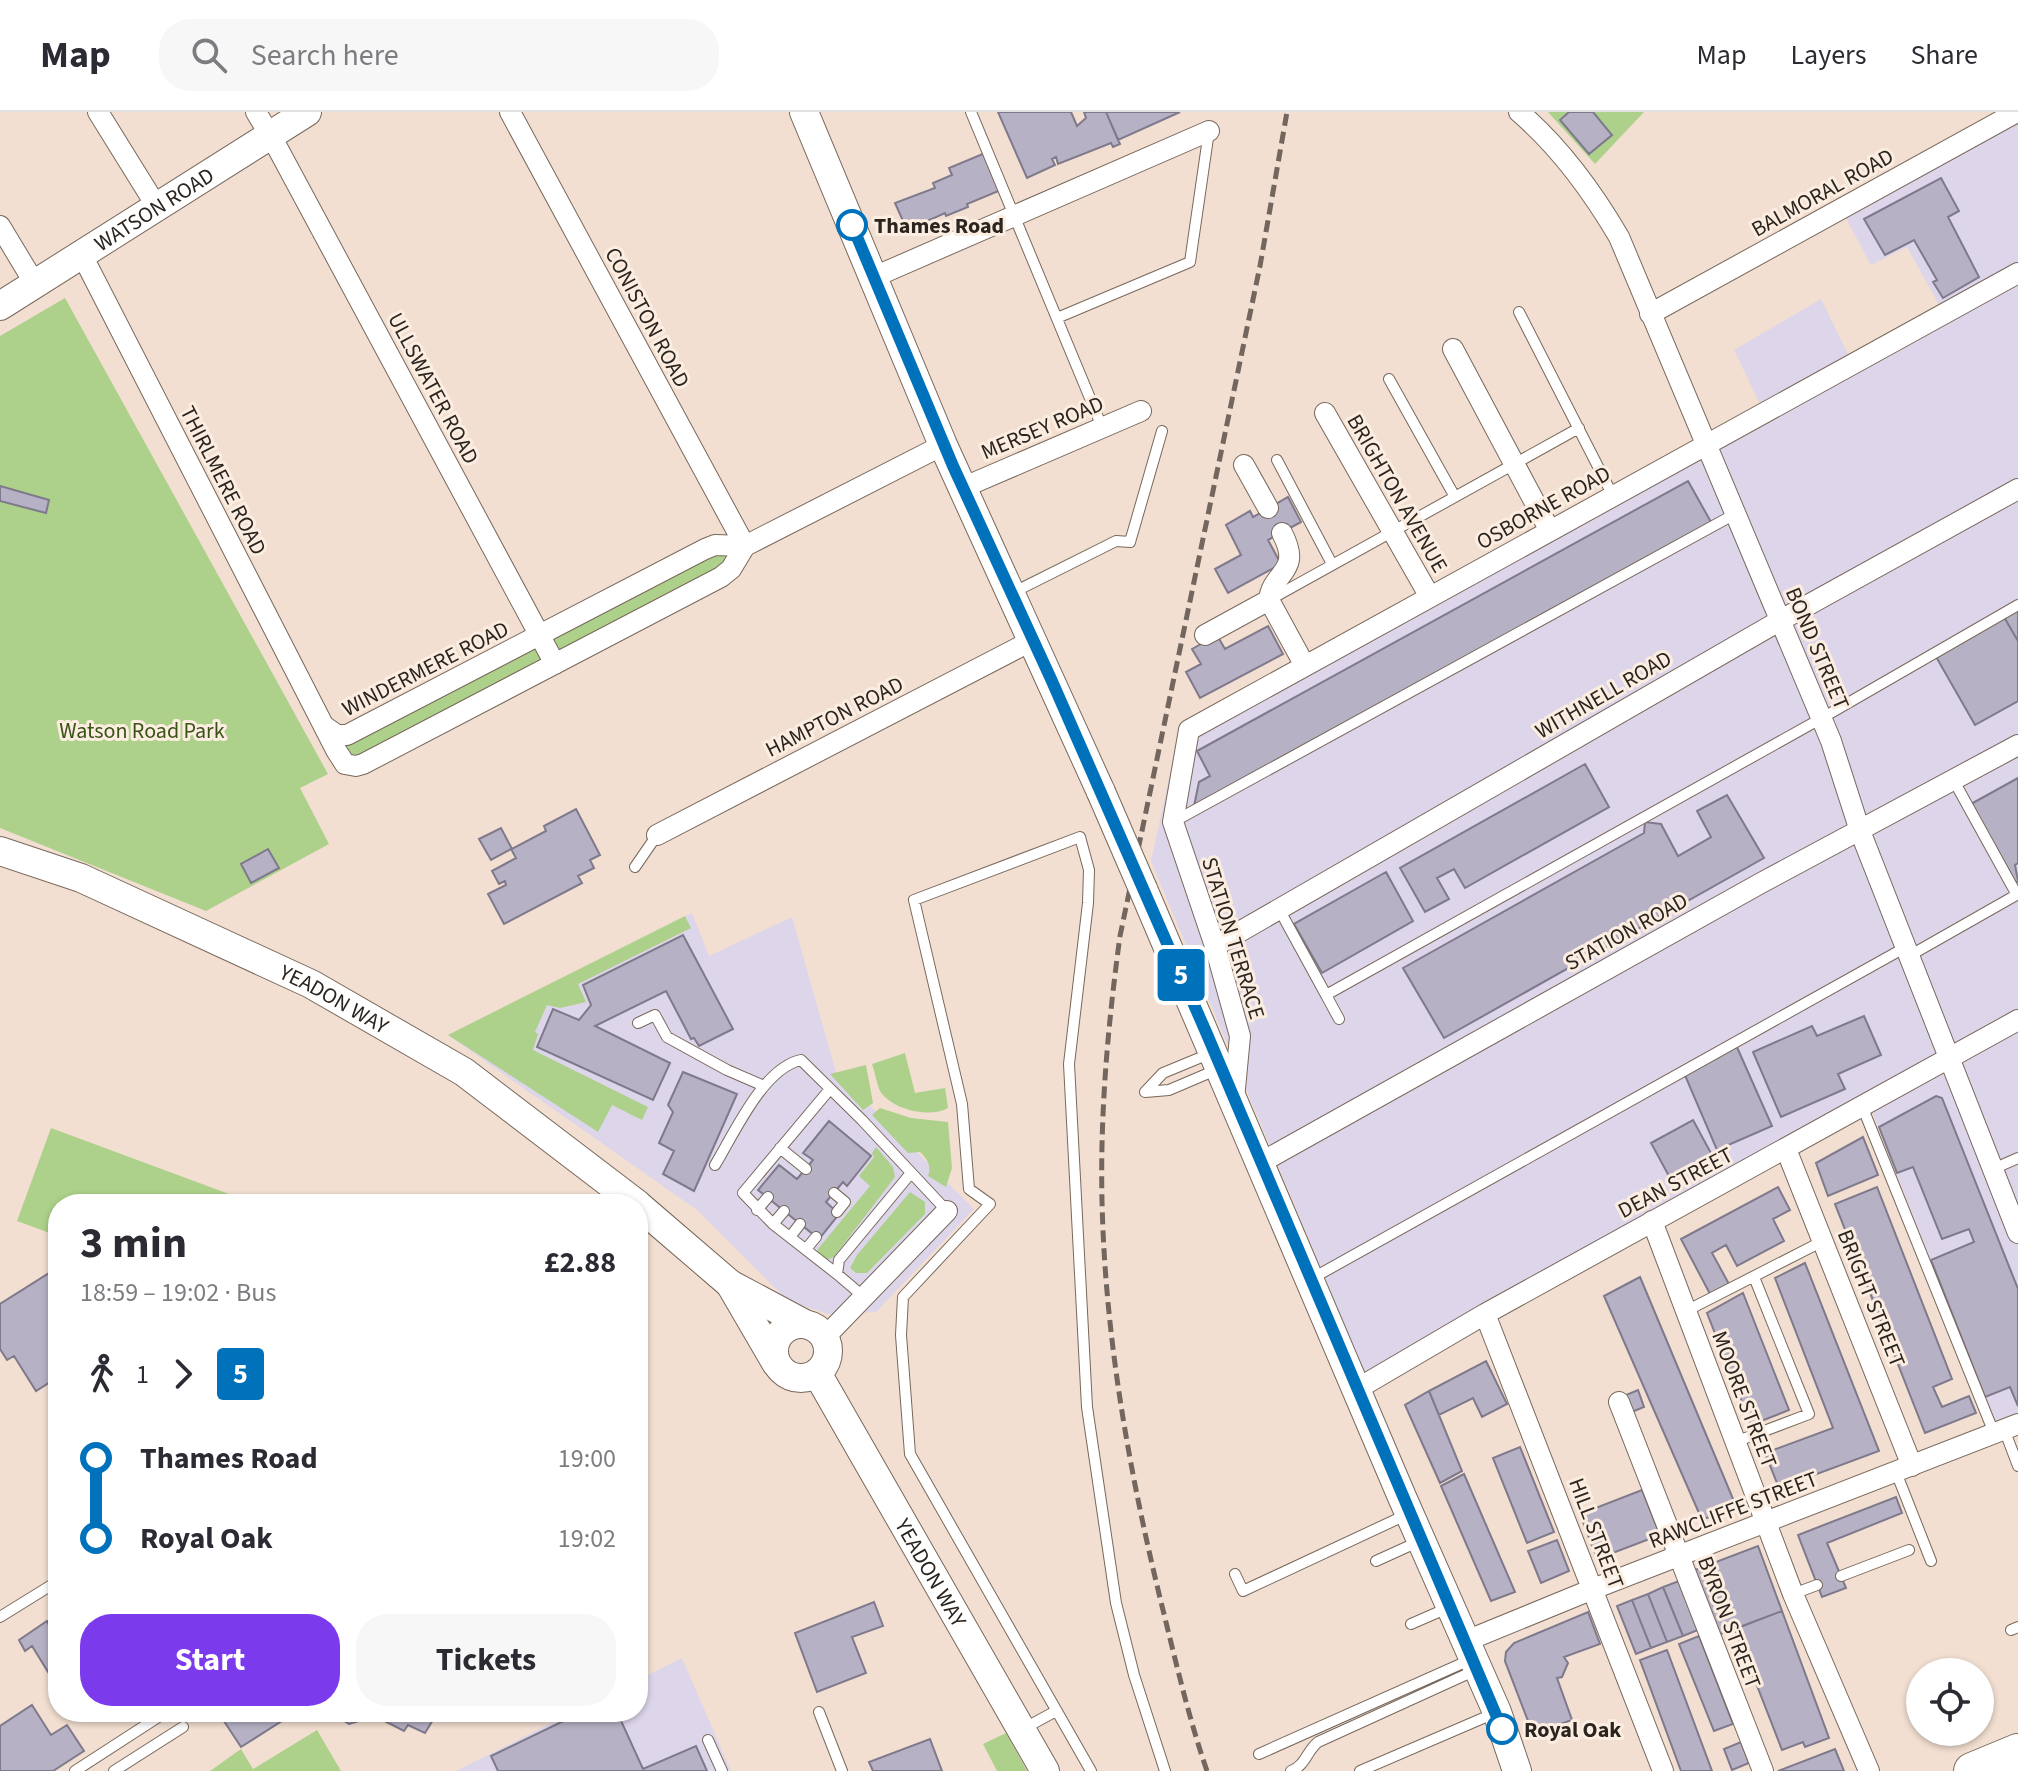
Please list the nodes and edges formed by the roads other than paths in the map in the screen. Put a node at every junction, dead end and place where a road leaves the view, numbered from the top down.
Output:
1 (98, 112) edge
2 (307, 112) edge
3 (510, 112) edge
4 (804, 112) edge
5 (971, 112) edge
6 (1519, 112) edge
7 (2017, 112) edge
8 (264, 124) edge
9 (1209, 131) joint
10 (157, 207) junction
11 (1015, 215) junction
12 (0, 226) edge
13 (82, 255) junction
14 (2018, 273) edge
15 (874, 277) junction
16 (35, 284) junction
17 (0, 306) edge
18 (1519, 312) dead end
19 (1650, 314) junction
20 (1057, 318) junction
21 (1453, 349) dead end
22 (1389, 379) dead end
23 (1141, 411) dead end
24 (1325, 413) dead end
25 (1102, 427) junction
26 (1579, 428) junction
27 (1162, 431) dead end
28 (943, 445) junction
29 (1705, 446) junction
30 (1277, 460) dead end
31 (1514, 464) junction
32 (1244, 465) dead end
33 (962, 488) junction
34 (2018, 489) edge
35 (1613, 496) junction
36 (1455, 497) junction
37 (1268, 508) dead end
38 (1735, 514) junction
39 (1393, 531) junction
40 (1550, 531) junction
41 (1282, 533) dead end
42 (745, 546) junction
43 (1332, 564) junction
44 (1012, 593) junction
45 (1430, 597) junction
46 (1269, 600) junction
47 (2018, 605) edge
48 (1781, 620) junction
49 (539, 635) junction
50 (1205, 635) dead end
51 (1033, 640) junction
52 (555, 664) junction
53 (1305, 666) junction
54 (1822, 718) junction
55 (324, 726) junction
56 (2018, 745) edge
57 (1954, 781) junction
58 (1175, 831) junction
59 (1860, 831) junction
60 (657, 835) joint
61 (0, 851) edge
62 (635, 867) dead end
63 (2018, 894) edge
64 (1279, 909) junction
65 (1215, 946) junction
66 (1908, 951) junction
67 (1326, 995) junction
68 (1339, 1019) dead end
69 (2018, 1020) edge
70 (638, 1023) dead end
71 (1948, 1057) junction
72 (1218, 1060) junction
73 (764, 1086) junction
74 (830, 1089) junction
75 (1234, 1099) junction
76 (1862, 1106) junction
77 (780, 1148) junction
78 (1786, 1149) junction
79 (2018, 1158) edge
80 (1260, 1163) junction
81 (715, 1165) dead end
82 (1993, 1169) junction
83 (789, 1173) dead end
84 (911, 1173) junction
85 (834, 1193) dead end
86 (625, 1194) edge
87 (768, 1197) dead end
88 (757, 1210) junction
89 (784, 1211) dead end
90 (947, 1211) joint
91 (837, 1212) dead end
92 (648, 1213) edge
93 (1652, 1221) junction
94 (773, 1224) junction
95 (800, 1224) dead end
96 (2018, 1233) edge
97 (790, 1237) junction
98 (816, 1237) dead end
99 (1823, 1241) junction
100 (806, 1249) junction
101 (837, 1274) junction
102 (1754, 1277) junction
103 (1311, 1279) junction
104 (730, 1284) junction
105 (864, 1297) junction
106 (1686, 1311) junction
107 (1485, 1314) junction
108 (814, 1330) junction
109 (778, 1366) junction
110 (817, 1373) junction
111 (1357, 1389) junction
112 (1619, 1402) dead end
113 (2005, 1429) edge
114 (1735, 1442) junction
115 (2018, 1466) edge
116 (1904, 1469) junction
117 (1410, 1513) junction
118 (1766, 1522) junction
119 (1422, 1540) junction
120 (1909, 1550) dead end
121 (1679, 1556) junction
122 (1376, 1561) dead end
123 (1931, 1561) dead end
124 (1235, 1574) dead end
125 (1841, 1576) dead end
126 (1817, 1585) dead end
127 (48, 1587) edge
128 (1593, 1589) junction
129 (1793, 1594) junction
130 (1451, 1606) junction
131 (0, 1617) edge
132 (1411, 1624) dead end
133 (1473, 1656) junction
134 (1056, 1711) junction
135 (819, 1712) dead end
136 (1497, 1712) junction
137 (151, 1722) edge
138 (183, 1727) dead end
139 (1021, 1730) junction
140 (708, 1740) dead end
141 (2018, 1752) edge
142 (1259, 1754) dead end
143 (75, 1771) edge
144 (114, 1771) edge
145 (722, 1771) edge
146 (842, 1771) edge
147 (1045, 1771) edge
148 (1091, 1771) edge
149 (1165, 1771) edge
150 (1291, 1771) edge
151 (1360, 1771) edge
152 (1517, 1771) edge
153 (1663, 1771) edge
154 (1763, 1771) edge
155 (1869, 1771) edge
156 (1972, 1771) edge

1 - 10 street
2 - 8 street, WATSON ROAD
3 - 42 street, CONISTON ROAD
4 - 15 street
5 - 11 lane
6 - 19 street, BOND STREET
7 - 19 street, BALMORAL ROAD
8 - 10 street, WATSON ROAD
8 - 49 street, ULLSWATER ROAD
9 - 11 street
9 - 20 lane
10 - 13 street, WATSON ROAD
11 - 15 street
11 - 20 lane
12 - 16 street
13 - 16 street, WATSON ROAD
13 - 55 street, THIRLMERE ROAD
14 - 29 street, OSBORNE ROAD
15 - 28 street
16 - 17 street, WATSON ROAD
18 - 26 lane
19 - 29 street, BOND STREET
20 - 25 lane
21 - 31 street
22 - 36 lane
23 - 25 street, MERSEY ROAD
24 - 39 street, BRIGHTON AVENUE
25 - 33 street, MERSEY ROAD
26 - 31 lane
26 - 35 lane
27 - 44 lane
28 - 33 street
28 - 42 street, WINDERMERE ROAD
29 - 35 street, OSBORNE ROAD
29 - 38 street, BOND STREET
30 - 43 lane
31 - 36 lane
31 - 40 street
32 - 37 street
33 - 44 street
34 - 48 street, WITHNELL ROAD
35 - 40 street, OSBORNE ROAD
36 - 39 lane
38 - 48 street, BOND STREET
38 - 58 lane
39 - 43 lane
39 - 45 street, BRIGHTON AVENUE
40 - 45 street, OSBORNE ROAD
41 - 46 street
42 - 49 street, WINDERMERE ROAD
42 - 52 street, WINDERMERE ROAD
43 - 46 lane
44 - 51 street
45 - 53 street, OSBORNE ROAD
46 - 50 street
46 - 53 street
47 - 54 lane
48 - 54 street, BOND STREET
48 - 64 street, WITHNELL ROAD
49 - 52 street, ULLSWATER ROAD
49 - 55 street, WINDERMERE ROAD
51 - 60 street, HAMPTON ROAD
51 - 72 street, bridge
52 - 55 street, WINDERMERE ROAD
53 - 58 street, OSBORNE ROAD
54 - 59 street, BOND STREET
54 - 67 lane
56 - 57 street, STATION ROAD
57 - 59 street, STATION ROAD
57 - 63 lane
58 - 65 street, STATION TERRACE
59 - 66 street, BOND STREET
59 - 80 street, STATION ROAD
60 - 62 lane
61 - 86 street, YEADON WAY
63 - 66 lane
64 - 65 street, WITHNELL ROAD
64 - 67 lane
65 - 75 street, STATION TERRACE
66 - 71 street, BOND STREET
66 - 103 lane
67 - 68 lane
69 - 71 street, DEAN STREET
70 - 73 lane
71 - 76 street, DEAN STREET
71 - 82 street, BOND STREET
72 - 72 lane
72 - 75 street
73 - 74 lane
73 - 81 lane
74 - 77 lane
74 - 84 lane
75 - 80 street
76 - 78 street, DEAN STREET
76 - 113 lane
77 - 83 lane
77 - 88 lane
78 - 93 street, DEAN STREET
78 - 99 street, BRIGHT STREET
79 - 82 lane
80 - 103 street
82 - 96 street, BOND STREET
84 - 90 lane
84 - 101 lane
85 - 91 lane
87 - 88 lane
88 - 94 lane
89 - 94 lane
90 - 105 street
92 - 104 street, YEADON WAY
93 - 106 street, MOORE STREET
93 - 107 street, DEAN STREET
94 - 97 lane
95 - 97 lane
97 - 100 lane
98 - 100 lane
99 - 102 lane
99 - 116 street, BRIGHT STREET
100 - 101 lane
101 - 105 lane
102 - 106 lane
102 - 114 lane
103 - 111 street
104 - 108 street, YEADON WAY
104 - 109 street, YEADON WAY
105 - 108 street
106 - 114 street, MOORE STREET
107 - 111 street, DEAN STREET
107 - 128 street, HILL STREET
108 - 109 street
108 - 110 street
109 - 110 street
110 - 139 street, YEADON WAY
111 - 117 street
112 - 121 street, BYRON STREET
113 - 115 lane
113 - 116 street, RAWCLIFFE STREET
114 - 118 street, MOORE STREET
116 - 118 street, RAWCLIFFE STREET
116 - 123 lane
117 - 119 street
117 - 124 lane
118 - 121 street, RAWCLIFFE STREET
118 - 129 street, MOORE STREET
119 - 122 lane
119 - 130 street
120 - 125 lane
121 - 128 street, RAWCLIFFE STREET
121 - 154 street, BYRON STREET
126 - 129 lane
127 - 131 lane
128 - 133 street, RAWCLIFFE STREET
128 - 153 street, HILL STREET
129 - 155 street, MOORE STREET
130 - 132 lane
130 - 133 street
133 - 136 street
133 - 142 lane
133 - 150 lane
134 - 139 lane
134 - 148 lane
134 - 149 lane
135 - 146 lane
136 - 151 lane
136 - 152 street
137 - 143 lane
138 - 144 lane
139 - 147 street, YEADON WAY
140 - 145 lane
141 - 156 highway

